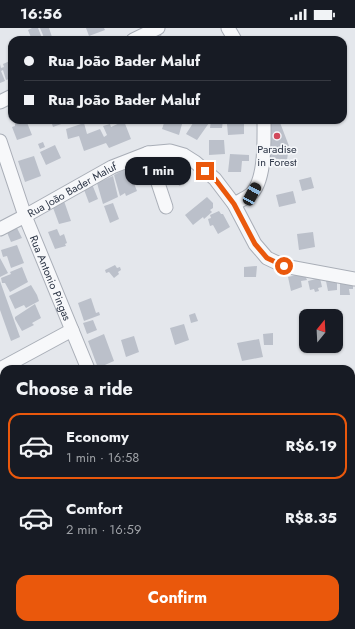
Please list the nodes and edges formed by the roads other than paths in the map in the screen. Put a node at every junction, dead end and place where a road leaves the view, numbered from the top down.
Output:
1 (158, 28) edge
2 (141, 36) edge
3 (264, 124) edge
4 (0, 141) edge
5 (148, 153) junction
6 (234, 204) junction
7 (166, 207) dead end
8 (25, 216) junction
9 (0, 229) edge
10 (355, 279) edge
11 (72, 330) junction
12 (7, 365) edge
13 (86, 365) edge

1 - 2 street
3 - 6 street
4 - 8 street, Rua Antonio Pingas
5 - 6 street, Rua João Bader Maluf
5 - 7 street
5 - 8 street, Rua João Bader Maluf
6 - 10 street, Rua João Bader Maluf
8 - 9 street, Rua João Bader Maluf
8 - 11 street, Rua Antonio Pingas
11 - 12 street
11 - 13 street, Rua Antonio Pingas

